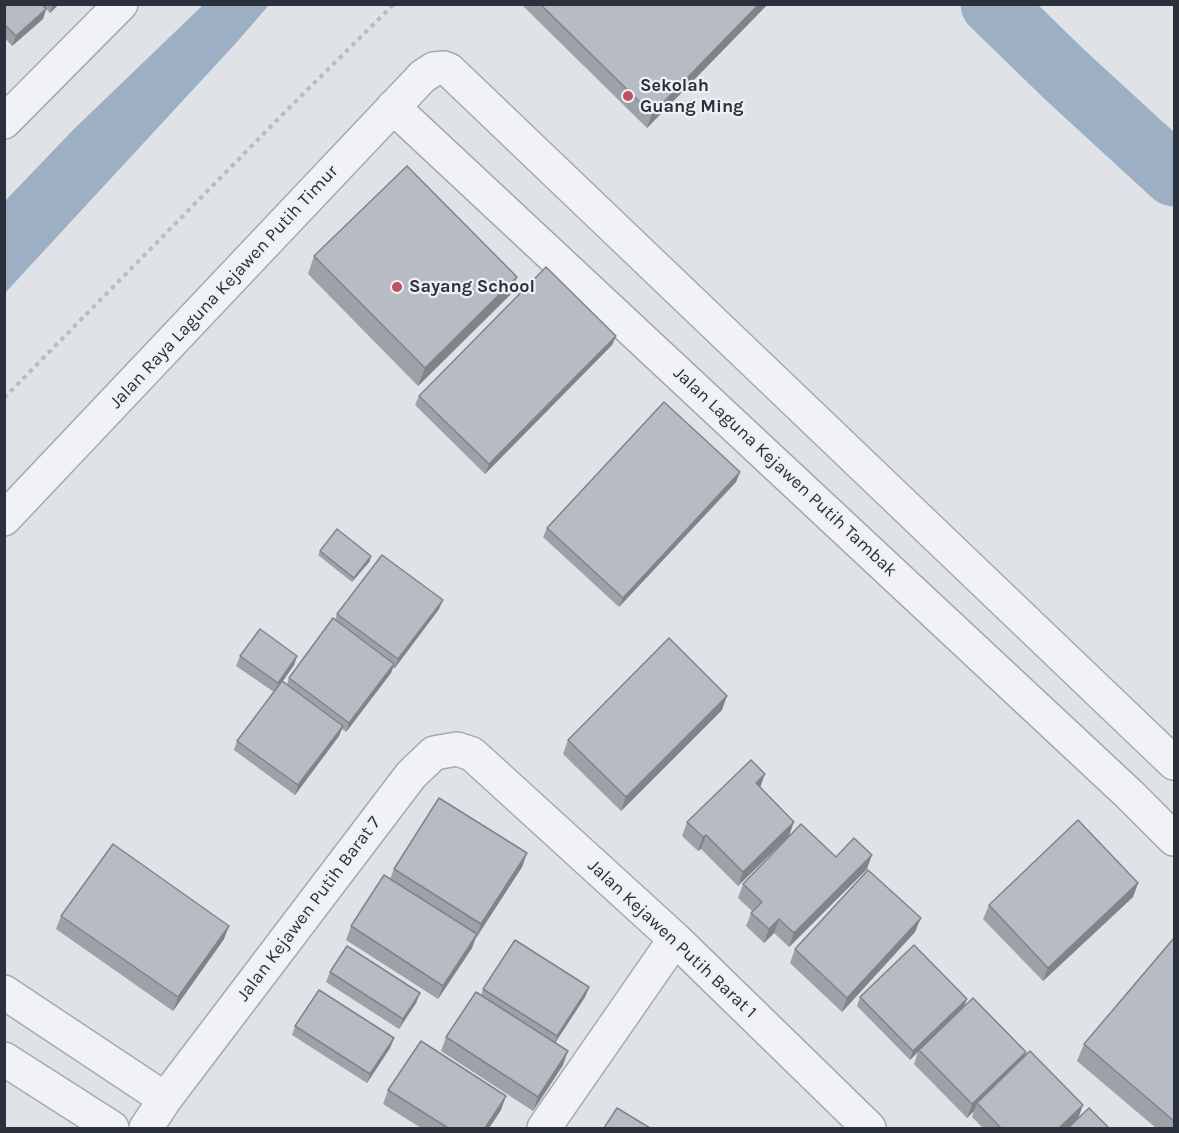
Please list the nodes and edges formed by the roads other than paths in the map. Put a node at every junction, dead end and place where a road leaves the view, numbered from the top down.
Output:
1 (121, 4) edge
2 (393, 107) junction
3 (4, 122) edge
4 (4, 519) edge
5 (472, 754) joint
6 (1174, 763) edge
7 (1174, 839) edge
8 (675, 939) junction
9 (4, 992) edge
10 (4, 1059) edge
11 (165, 1099) junction
12 (112, 1128) edge
13 (146, 1128) edge
14 (544, 1128) edge
15 (869, 1128) edge

1 - 3 street
2 - 4 street, Jalan Raya Laguna Kejawen Putih Timur
2 - 6 street, Jalan Raya Laguna Kejawen Putih Timur
2 - 7 street, Jalan Laguna Kejawen Putih Tambak
5 - 8 street, Jalan Kejawen Putih Barat 1
5 - 11 street, Jalan Kejawen Putih Barat 7
8 - 14 street
8 - 15 street, Jalan Kejawen Putih Barat 1
9 - 11 street
10 - 12 street
11 - 13 street, Jalan Kejawen Putih Barat 7

